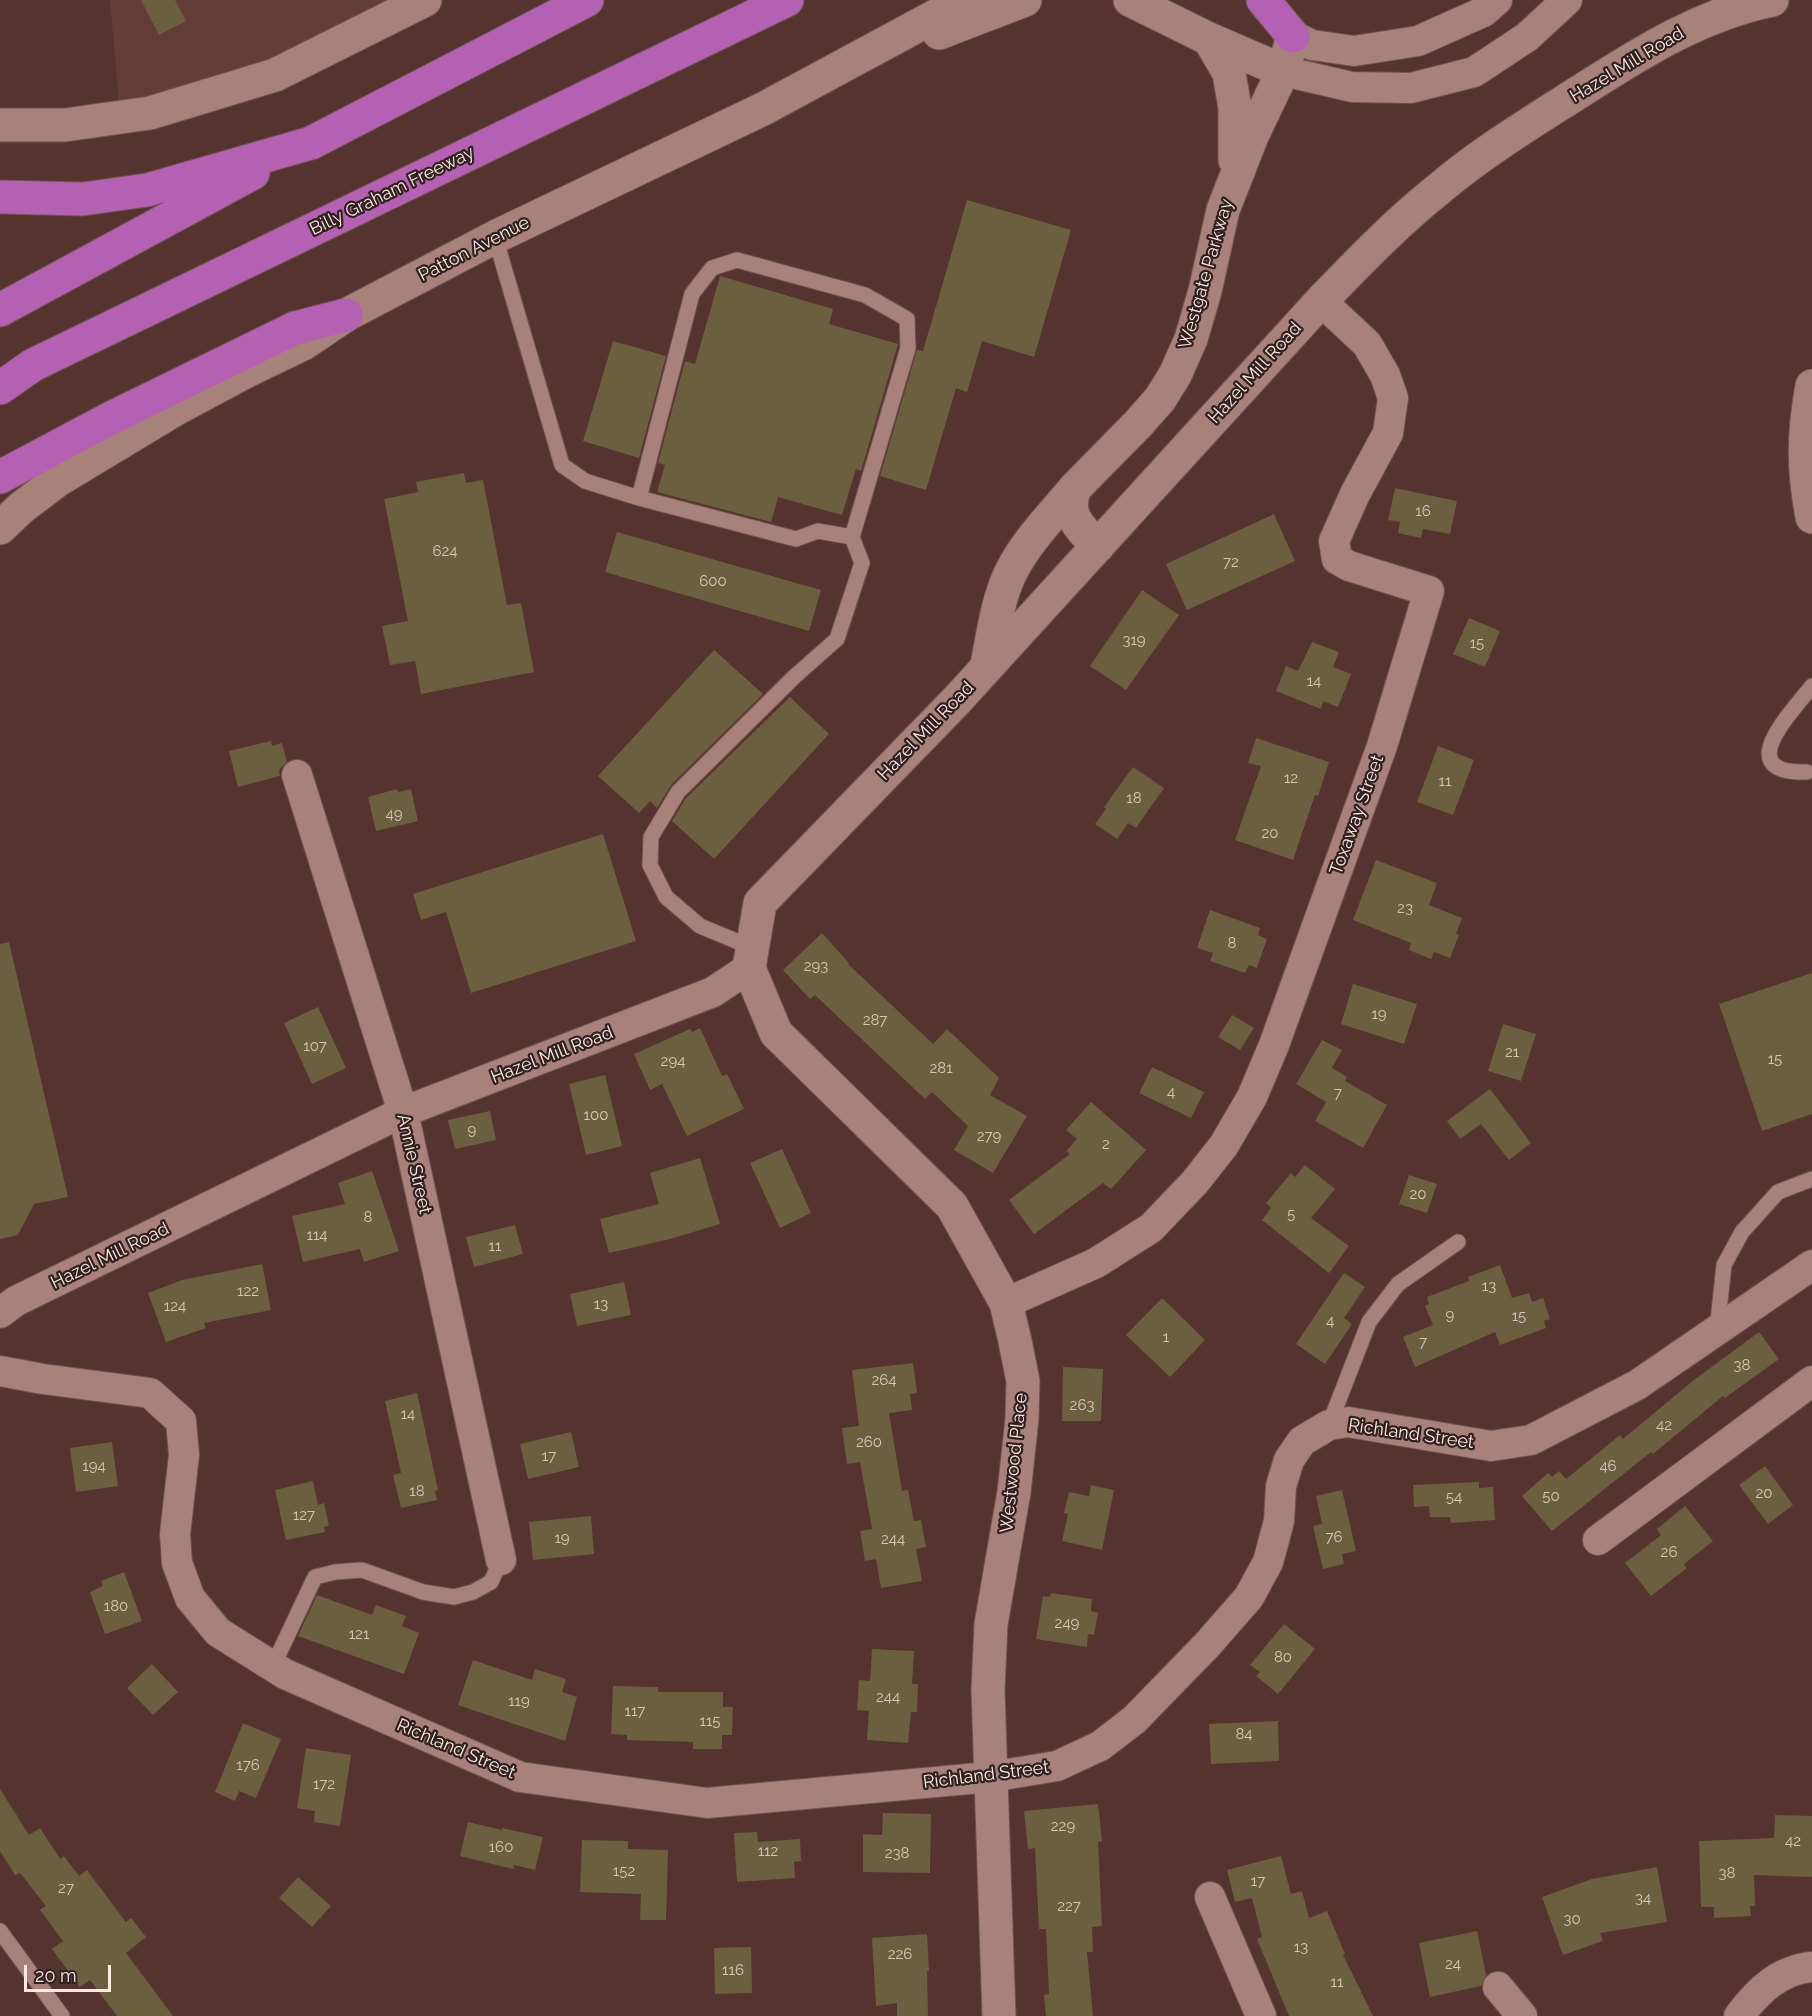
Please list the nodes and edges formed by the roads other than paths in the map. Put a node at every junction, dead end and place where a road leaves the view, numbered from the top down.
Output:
1 (425, 0) edge
2 (587, 0) edge
3 (788, 0) edge
4 (965, 0) edge
5 (1025, 0) edge
6 (1130, 0) edge
7 (1263, 0) edge
8 (1497, 0) edge
9 (1567, 0) edge
10 (1772, 0) edge
11 (1293, 36) junction
12 (1209, 39) junction
13 (882, 46) junction
14 (1283, 71) junction
15 (0, 125) edge
16 (310, 143) junction
17 (1235, 177) junction
18 (0, 197) edge
19 (495, 237) junction
20 (1321, 301) junction
21 (0, 310) edge
22 (346, 315) junction
23 (33, 365) junction
24 (0, 381) edge
25 (1812, 387) edge
26 (0, 388) edge
27 (0, 477) edge
28 (1075, 489) junction
29 (639, 498) junction
30 (1812, 517) edge
31 (0, 528) edge
32 (852, 537) junction
33 (1098, 546) junction
34 (987, 667) junction
35 (1812, 686) edge
36 (1807, 772) dead end
37 (297, 775) dead end
38 (751, 958) junction
39 (403, 1112) junction
40 (1812, 1179) edge
41 (1458, 1242) dead end
42 (1812, 1265) edge
43 (1006, 1303) junction
44 (0, 1313) edge
45 (1717, 1330) junction
46 (0, 1371) edge
47 (1812, 1381) edge
48 (1329, 1425) junction
49 (1598, 1540) dead end
50 (501, 1560) joint
51 (273, 1666) junction
52 (990, 1777) junction
53 (1210, 1897) dead end
54 (0, 1931) edge
55 (1812, 1967) edge
56 (1498, 1987) dead end
57 (62, 2016) edge
58 (999, 2016) edge
59 (1261, 2016) edge
60 (1522, 2016) edge
61 (1739, 2016) edge

1 - 15 street
2 - 16 highway
3 - 23 highway, Billy Graham Freeway
4 - 13 street, Patton Avenue
5 - 13 street
6 - 12 street
7 - 11 highway
8 - 11 street
9 - 14 street
10 - 20 street, Hazel Mill Road
11 - 14 street, Westgate Parkway
12 - 14 street
12 - 17 street
13 - 19 street, Patton Avenue
14 - 17 street, Westgate Parkway
16 - 18 highway
16 - 21 highway
17 - 28 street, Westgate Parkway
19 - 22 street, Patton Avenue
19 - 29 lane
20 - 33 street, Hazel Mill Road
20 - 43 street, Toxaway Street
22 - 27 highway
22 - 31 street, Patton Avenue
23 - 24 highway
23 - 26 highway, Billy Graham Freeway
25 - 30 street
28 - 33 street
28 - 34 street, Westgate Parkway
29 - 32 lane
29 - 32 lane
32 - 38 lane
33 - 34 street, Hazel Mill Road
34 - 38 street, Hazel Mill Road
35 - 36 lane
37 - 39 street, Annie Street
38 - 39 street, Hazel Mill Road
38 - 43 street, Westwood Place
39 - 44 street, Hazel Mill Road
39 - 50 street, Annie Street
40 - 45 lane
41 - 48 lane
42 - 45 street, Richland Street
43 - 52 street, Westwood Place
45 - 48 street, Richland Street
46 - 51 street, Richland Street
47 - 49 street
48 - 52 street, Richland Street
50 - 51 lane
51 - 52 street, Richland Street
52 - 58 street, Westwood Place
53 - 59 street
54 - 57 lane
55 - 61 street
56 - 60 street

